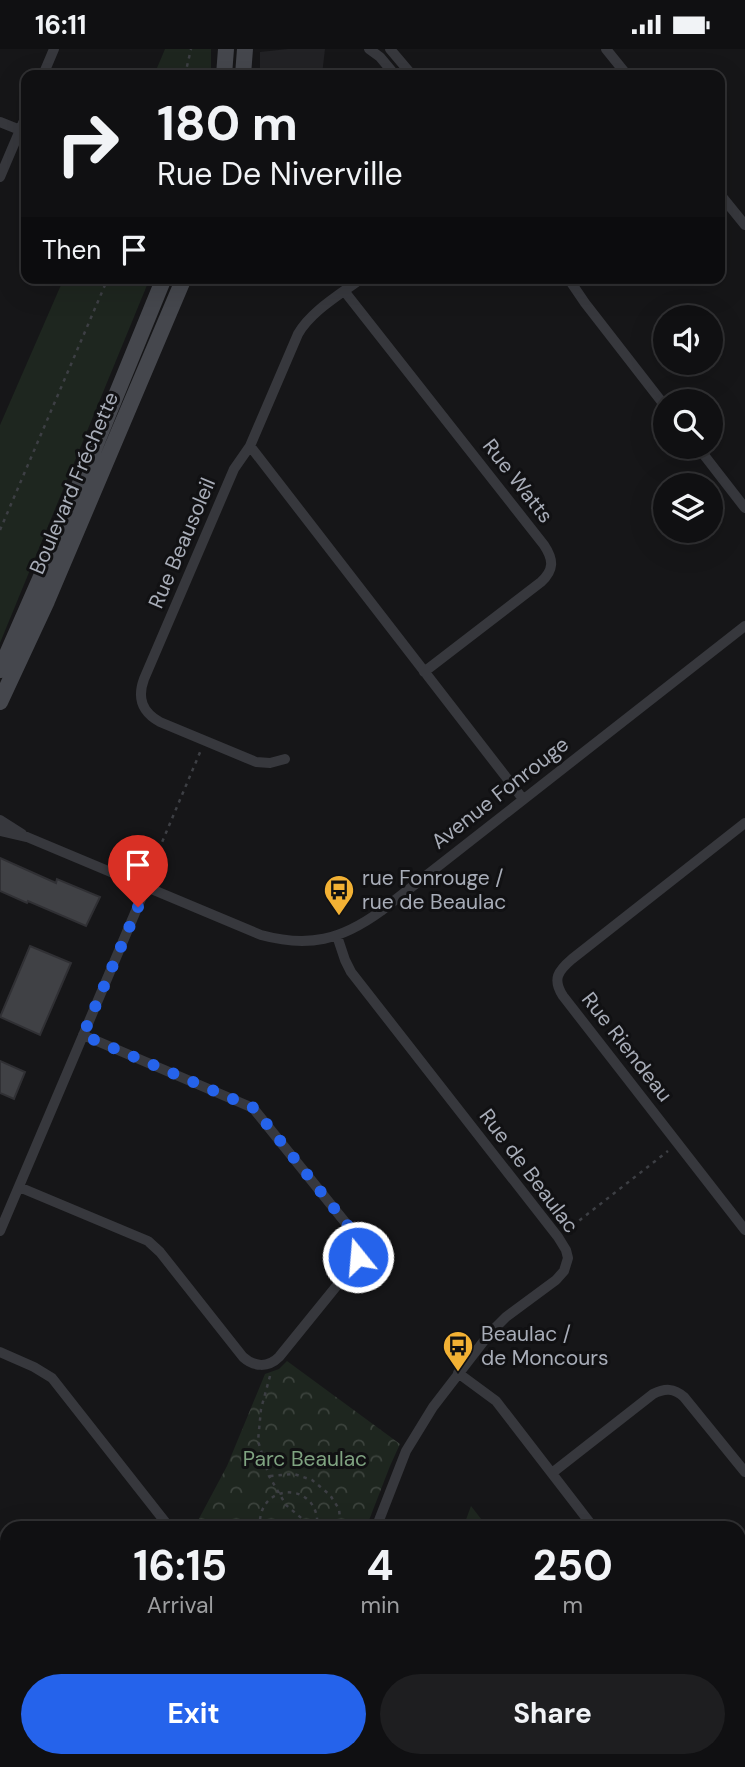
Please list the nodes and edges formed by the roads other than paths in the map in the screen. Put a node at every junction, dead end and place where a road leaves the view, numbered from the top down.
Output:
1 (54, 49) edge
2 (226, 49) edge
3 (245, 49) edge
4 (369, 49) edge
5 (390, 49) edge
6 (606, 49) edge
7 (45, 70) edge
8 (224, 70) edge
9 (243, 70) edge
10 (392, 70) edge
11 (408, 70) edge
12 (623, 70) edge
13 (0, 122) edge
14 (20, 130) joint
15 (0, 177) edge
16 (725, 200) edge
17 (745, 225) edge
18 (161, 284) edge
19 (181, 284) edge
20 (355, 284) edge
21 (570, 284) edge
22 (345, 292) junction
23 (653, 390) edge
24 (250, 446) junction
25 (707, 459) edge
26 (745, 508) edge
27 (745, 626) edge
28 (0, 670) edge
29 (424, 671) junction
30 (0, 702) edge
31 (285, 759) dead end
32 (523, 799) junction
33 (0, 820) edge
34 (745, 823) edge
35 (0, 831) edge
36 (27, 837) junction
37 (146, 887) junction
38 (337, 936) junction
39 (83, 1035) junction
40 (19, 1187) junction
41 (745, 1230) edge
42 (0, 1231) edge
43 (0, 1352) edge
44 (458, 1373) junction
45 (745, 1472) edge
46 (552, 1473) junction
47 (164, 1521) edge
48 (379, 1521) edge
49 (589, 1521) edge

1 - 7 street
2 - 8 main road
3 - 9 main road
4 - 10 street
5 - 11 street
6 - 12 street
13 - 14 street
14 - 15 street
16 - 17 street
18 - 28 main road, Boulevard Fréchette
19 - 30 main road, Boulevard Fréchette
20 - 22 street, Rue Beausoleil
21 - 23 street
22 - 24 street, Rue Beausoleil
22 - 29 street, Rue Watts
24 - 29 street
24 - 31 street, Rue Beausoleil
25 - 26 street
27 - 32 street, Avenue Fonrouge
29 - 32 street
32 - 38 street, Avenue Fonrouge
33 - 36 street
34 - 41 street, Rue Riendeau
35 - 36 street
36 - 37 street, Avenue Fonrouge
37 - 38 street, Avenue Fonrouge
37 - 39 street
38 - 44 street, Rue de Beaulac
39 - 40 street
39 - 40 street
40 - 42 street
43 - 47 street
44 - 46 street
44 - 48 street, Rue de Beaulac
45 - 46 street
46 - 49 street

